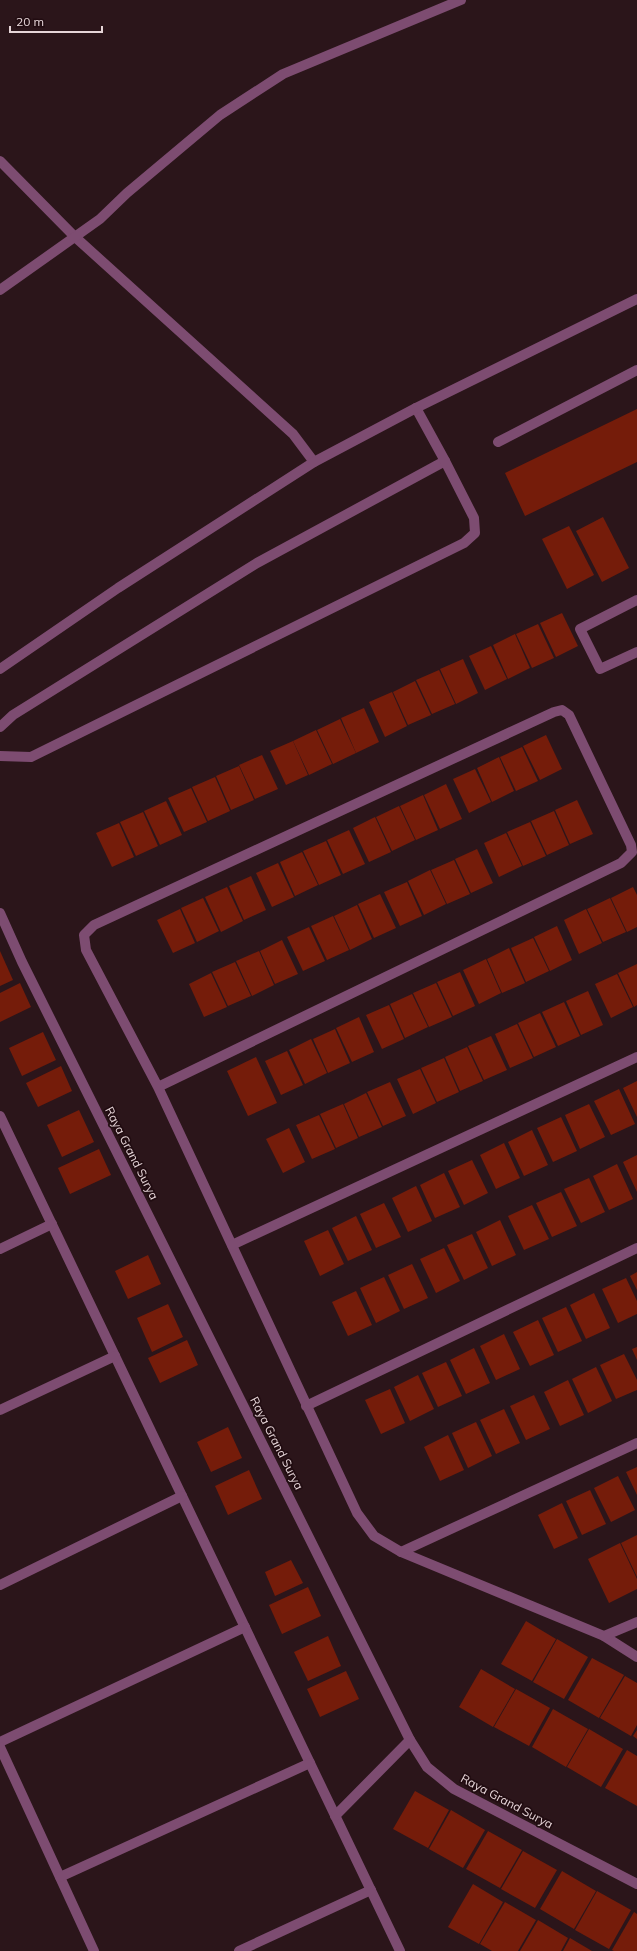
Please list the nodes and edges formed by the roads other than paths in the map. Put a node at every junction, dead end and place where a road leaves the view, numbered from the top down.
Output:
1 (461, 0) edge
2 (0, 161) edge
3 (74, 236) junction
4 (0, 290) edge
5 (637, 300) edge
6 (637, 370) edge
7 (416, 408) junction
8 (498, 442) dead end
9 (445, 461) junction
10 (314, 462) junction
11 (637, 600) edge
12 (637, 652) edge
13 (0, 669) edge
14 (0, 727) edge
15 (0, 756) edge
16 (0, 913) edge
17 (637, 1057) edge
18 (158, 1087) junction
19 (0, 1116) edge
20 (52, 1224) junction
21 (232, 1246) junction
22 (637, 1248) edge
23 (0, 1249) edge
24 (115, 1356) junction
25 (306, 1406) junction
26 (0, 1410) edge
27 (637, 1443) edge
28 (182, 1496) junction
29 (401, 1552) junction
30 (0, 1585) edge
31 (637, 1622) edge
32 (245, 1627) junction
33 (604, 1636) junction
34 (637, 1657) edge
35 (410, 1740) junction
36 (0, 1742) edge
37 (0, 1747) edge
38 (310, 1763) junction
39 (335, 1816) junction
40 (60, 1877) junction
41 (637, 1884) edge
42 (371, 1890) junction
43 (94, 1951) edge
44 (240, 1951) edge
45 (400, 1951) edge

1 - 3 street
2 - 3 street
3 - 4 street
3 - 10 street
5 - 7 street
6 - 8 street
7 - 9 street
7 - 10 street
9 - 14 street
9 - 15 street
10 - 13 street
11 - 12 street
16 - 35 street, Raya Grand Surya
17 - 21 street
18 - 18 street
18 - 21 street
19 - 20 street
20 - 23 street
20 - 24 street
21 - 25 street
22 - 25 street
24 - 26 street
24 - 28 street
25 - 29 street
27 - 29 street
28 - 30 street
28 - 32 street
29 - 33 street
31 - 33 street
32 - 36 street
32 - 38 street
33 - 34 street
35 - 39 street
35 - 41 street, Raya Grand Surya
37 - 40 street
38 - 39 street
38 - 40 street
39 - 42 street
40 - 43 street
42 - 44 street
42 - 45 street

